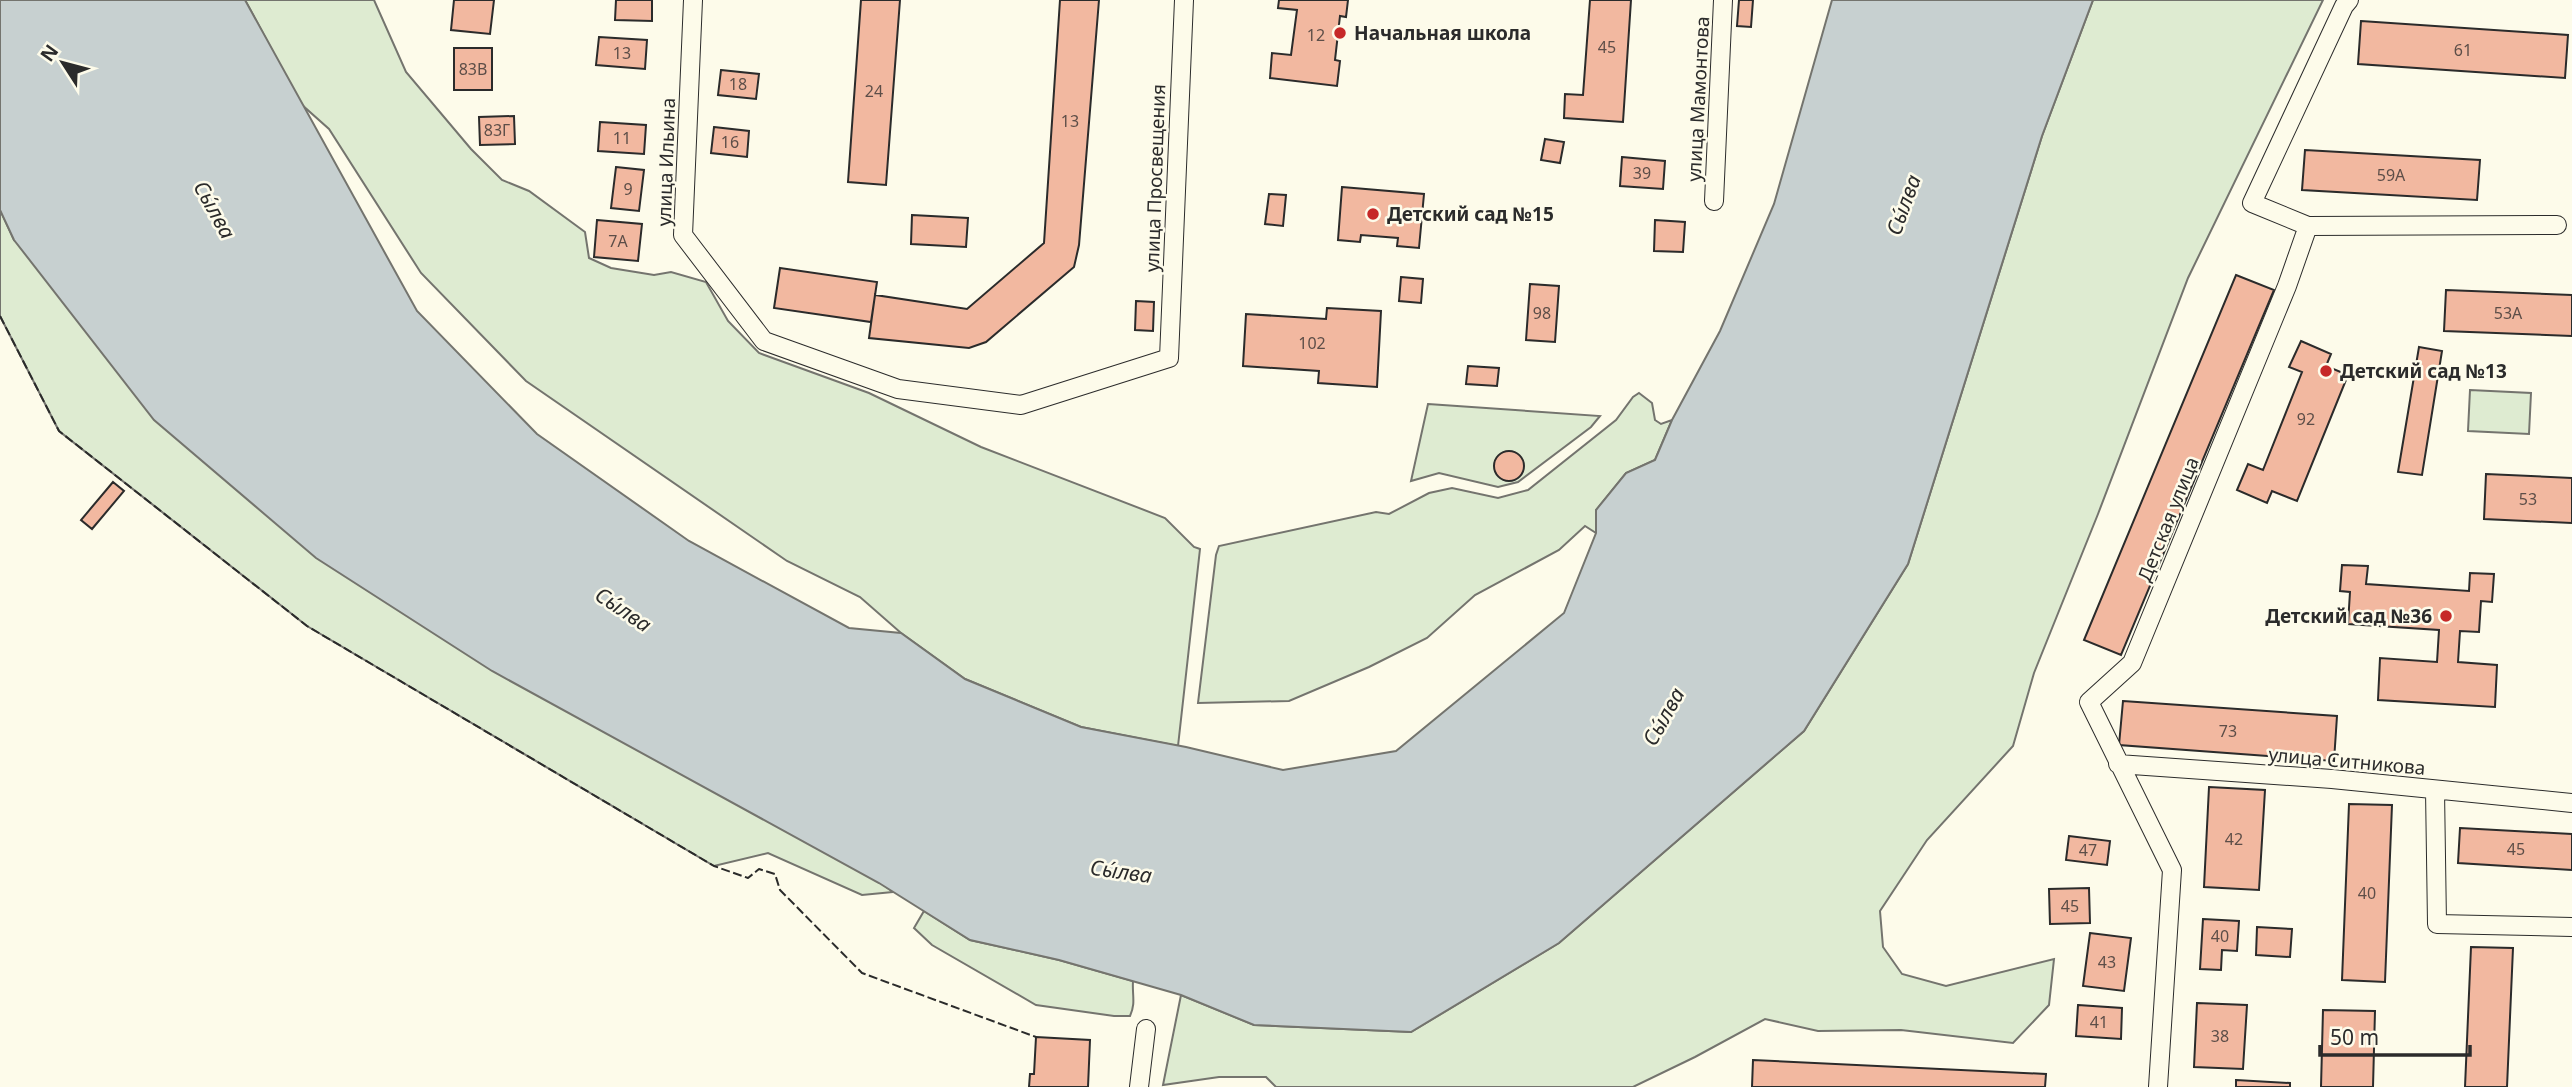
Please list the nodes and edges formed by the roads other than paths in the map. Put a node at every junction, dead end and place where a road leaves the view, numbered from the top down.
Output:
1 (693, 0) edge
2 (1184, 0) edge
3 (1723, 0) edge
4 (2348, 0) edge
5 (1714, 201) dead end
6 (2557, 225) dead end
7 (2308, 226) junction
8 (1169, 358) joint
9 (2118, 764) junction
10 (2435, 790) junction
11 (2572, 803) edge
12 (2572, 927) edge
13 (1146, 1029) dead end
14 (1139, 1087) edge
15 (2158, 1087) edge

1 - 8 street, улица Ильина
2 - 8 street, улица Просвещения
3 - 5 street, улица Мамонтова
4 - 7 street
6 - 7 street
7 - 9 street, Детская улица
9 - 10 street, улица Ситникова
9 - 15 street, Детская улица
10 - 11 street, улица Ситникова
10 - 12 street
13 - 14 street

